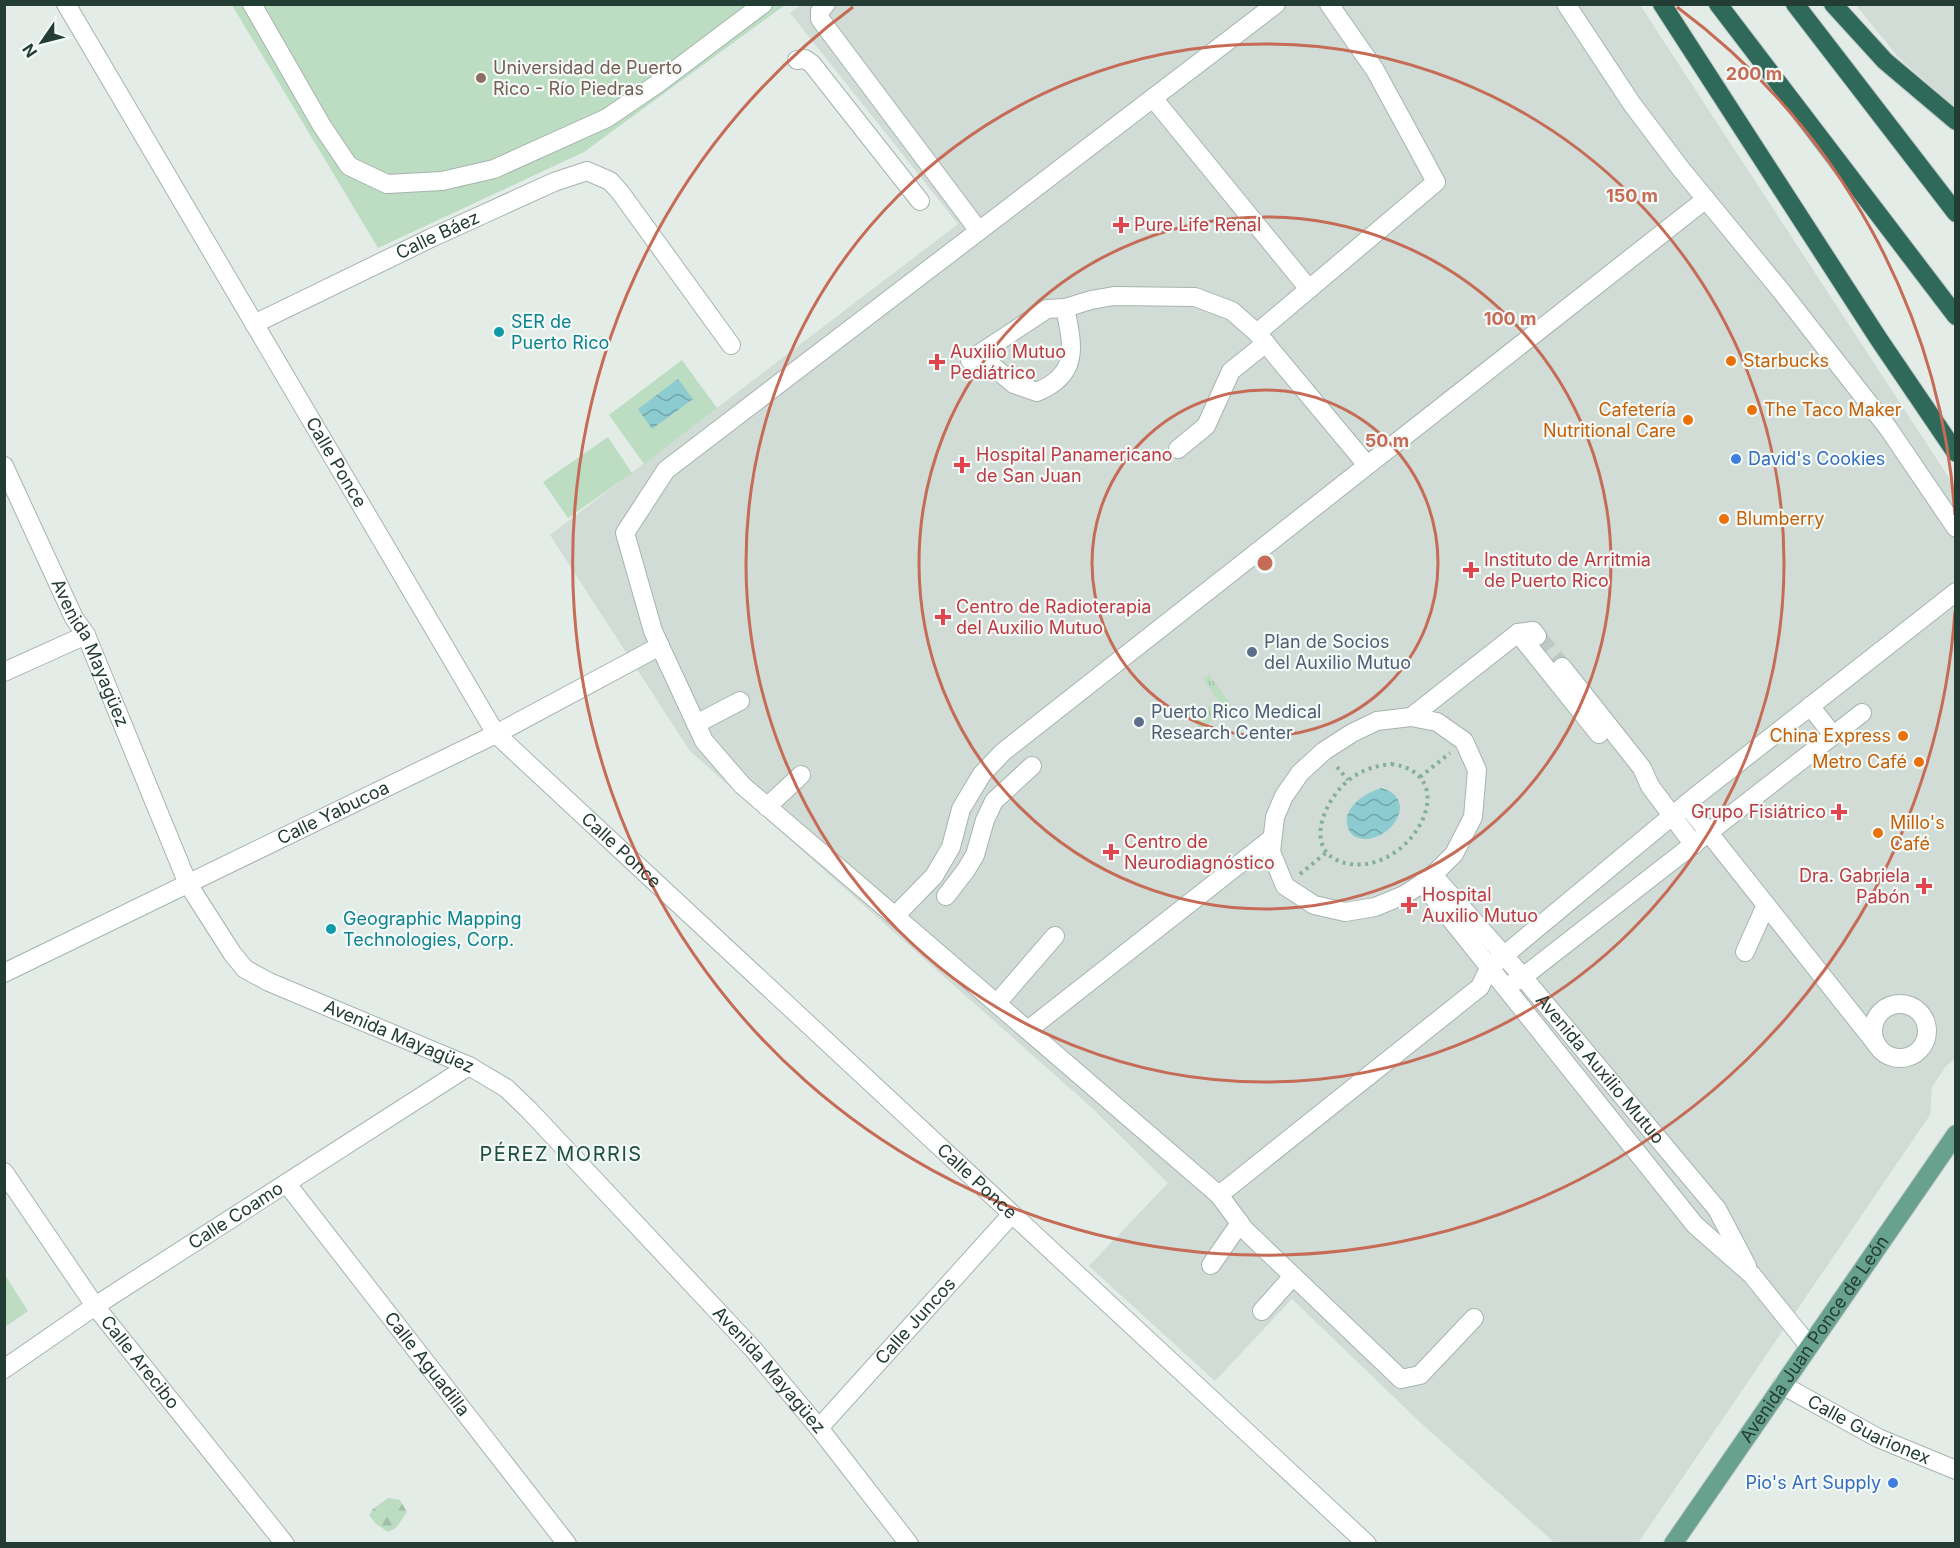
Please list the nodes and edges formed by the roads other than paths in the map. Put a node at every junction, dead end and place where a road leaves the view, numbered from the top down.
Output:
1 (66, 4) edge
2 (252, 4) edge
3 (763, 4) edge
4 (826, 4) edge
5 (1276, 4) edge
6 (1329, 4) edge
7 (1566, 4) edge
8 (1662, 4) edge
9 (1718, 4) edge
10 (1795, 4) edge
11 (1833, 4) edge
12 (797, 60) dead end
13 (1153, 98) junction
14 (1956, 121) edge
15 (1706, 199) junction
16 (920, 201) dead end
17 (1956, 213) edge
18 (979, 231) junction
19 (1310, 289) junction
20 (1065, 308) junction
21 (1956, 316) edge
22 (254, 324) junction
23 (1262, 338) junction
24 (731, 345) dead end
25 (1178, 449) dead end
26 (1956, 453) edge
27 (1367, 465) junction
28 (4, 466) edge
29 (1956, 528) edge
30 (1956, 592) edge
31 (1518, 633) junction
32 (86, 635) junction
33 (1537, 636) tunnel mouth
34 (660, 646) junction
35 (1562, 667) tunnel mouth
36 (4, 672) edge
37 (740, 701) dead end
38 (1810, 706) junction
39 (1862, 713) dead end
40 (1411, 717) junction
41 (696, 724) junction
42 (496, 735) junction
43 (1833, 735) junction
44 (1032, 766) dead end
45 (801, 775) dead end
46 (1650, 786) junction
47 (767, 807) junction
48 (1679, 810) junction
49 (1271, 839) junction
50 (1701, 839) junction
51 (1428, 879) junction
52 (188, 884) junction
53 (946, 896) dead end
54 (1766, 905) junction
55 (895, 916) junction
56 (1055, 936) dead end
57 (1744, 952) dead end
58 (1504, 956) junction
59 (1489, 968) junction
60 (4, 973) edge
61 (1523, 977) junction
62 (1479, 987) junction
63 (1504, 988) junction
64 (997, 1004) junction
65 (1028, 1030) junction
66 (1877, 1045) dead end
67 (469, 1066) junction
68 (1956, 1134) edge
69 (4, 1172) edge
70 (288, 1184) junction
71 (1219, 1195) junction
72 (1012, 1214) junction
73 (1240, 1223) junction
74 (1211, 1265) dead end
75 (1752, 1275) junction
76 (1293, 1276) junction
77 (95, 1306) junction
78 (1262, 1311) dead end
79 (1474, 1318) dead end
80 (1809, 1346) junction
81 (4, 1369) edge
82 (1782, 1385) junction
83 (819, 1428) junction
84 (1956, 1470) edge
85 (285, 1544) edge
86 (567, 1544) edge
87 (909, 1544) edge
88 (1368, 1544) edge
89 (1673, 1544) edge

1 - 22 street, Calle Ponce
2 - 3 street
4 - 18 street
5 - 13 street
6 - 19 street
7 - 15 street
8 - 26 highway
9 - 21 highway
10 - 17 highway
11 - 14 highway
12 - 16 street
13 - 18 street
13 - 19 street
15 - 27 street
15 - 29 street
18 - 34 street
19 - 23 street
20 - 20 street
20 - 23 street
22 - 24 street, Calle Báez
22 - 42 street, Calle Ponce
23 - 25 street
23 - 27 street
27 - 55 street
28 - 32 street, Avenida Mayagüez
30 - 38 street
31 - 33 street
31 - 40 street
31 - 46 street
32 - 36 street
32 - 52 street, Avenida Mayagüez
34 - 41 street
34 - 42 street, Calle Yabucoa
35 - 46 street
37 - 41 street
38 - 43 street
38 - 48 street
39 - 43 street
40 - 49 street
40 - 51 street
41 - 47 street
42 - 52 street, Calle Yabucoa
42 - 72 street, Calle Ponce
43 - 50 street
44 - 53 street
45 - 47 street
46 - 48 street
47 - 55 street
48 - 50 street
48 - 58 street
49 - 51 street
49 - 65 street
50 - 54 street
50 - 61 street
51 - 58 street, Avenida Auxilio Mutuo
51 - 59 street, Avenida Auxilio Mutuo
52 - 60 street, Calle Yabucoa
52 - 67 street, Avenida Mayagüez
54 - 57 street
54 - 66 street
55 - 64 street
56 - 64 street
58 - 59 street
58 - 61 street, Avenida Auxilio Mutuo
59 - 62 street
59 - 63 street, Avenida Auxilio Mutuo
61 - 63 street
61 - 75 street, Avenida Auxilio Mutuo
62 - 63 street
62 - 71 street
63 - 75 street, Avenida Auxilio Mutuo
64 - 65 street
65 - 71 street
67 - 70 street, Calle Coamo
67 - 83 street, Avenida Mayagüez
68 - 80 main road, Avenida Juan Ponce de León
69 - 77 street, Calle Arecibo
70 - 77 street, Calle Coamo
70 - 86 street, Calle Aguadilla
71 - 73 street
72 - 83 street, Calle Juncos
72 - 88 street, Calle Ponce
73 - 74 street
73 - 76 street
75 - 80 street, Avenida Auxilio Mutuo
76 - 78 street
76 - 79 street
77 - 81 street, Calle Coamo
77 - 85 street, Calle Arecibo
80 - 82 main road, Avenida Juan Ponce de León
82 - 84 street, Calle Guarionex
82 - 89 main road, Avenida Juan Ponce de León
83 - 87 street, Avenida Mayagüez

